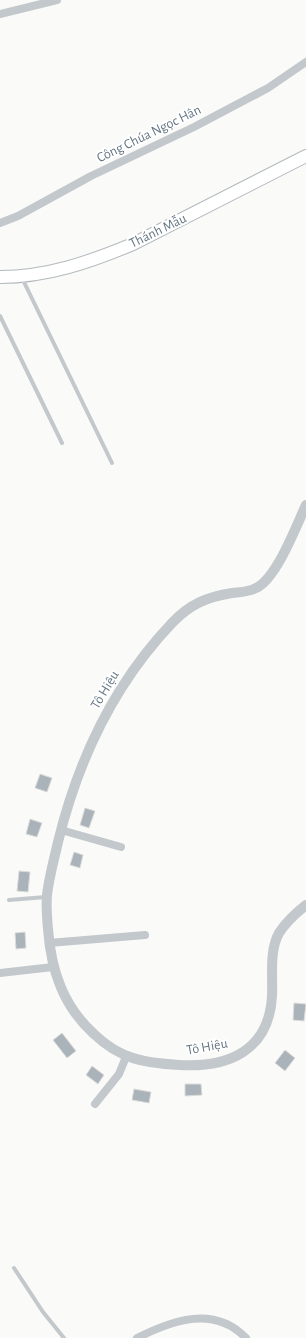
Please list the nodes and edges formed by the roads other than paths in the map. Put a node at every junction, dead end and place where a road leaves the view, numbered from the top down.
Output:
1 (57, 0) edge
2 (0, 14) edge
3 (306, 62) edge
4 (306, 156) edge
5 (0, 223) edge
6 (21, 276) junction
7 (0, 277) edge
8 (0, 316) edge
9 (62, 443) dead end
10 (112, 463) dead end
11 (306, 505) edge
12 (61, 830) junction
13 (121, 847) dead end
14 (47, 897) junction
15 (9, 900) dead end
16 (306, 905) edge
17 (145, 935) dead end
18 (49, 943) junction
19 (53, 967) junction
20 (0, 973) edge
21 (126, 1057) junction
22 (96, 1104) dead end
23 (14, 1268) dead end
24 (64, 1338) edge
25 (137, 1338) edge
26 (246, 1338) edge

1 - 2 street
3 - 5 street, Công Chúa Ngọc Hân
4 - 6 main road, Thánh Mẫu
6 - 7 main road, Thánh Mẫu
6 - 10 lane
8 - 9 lane
11 - 12 street, Tô Hiệu
12 - 13 street
12 - 14 street, Tô Hiệu
14 - 15 lane
14 - 18 street, Tô Hiệu
16 - 21 street, Tô Hiệu
17 - 18 street
18 - 19 street, Tô Hiệu
19 - 20 street
19 - 21 street, Tô Hiệu
21 - 22 street
23 - 24 lane
25 - 26 street

